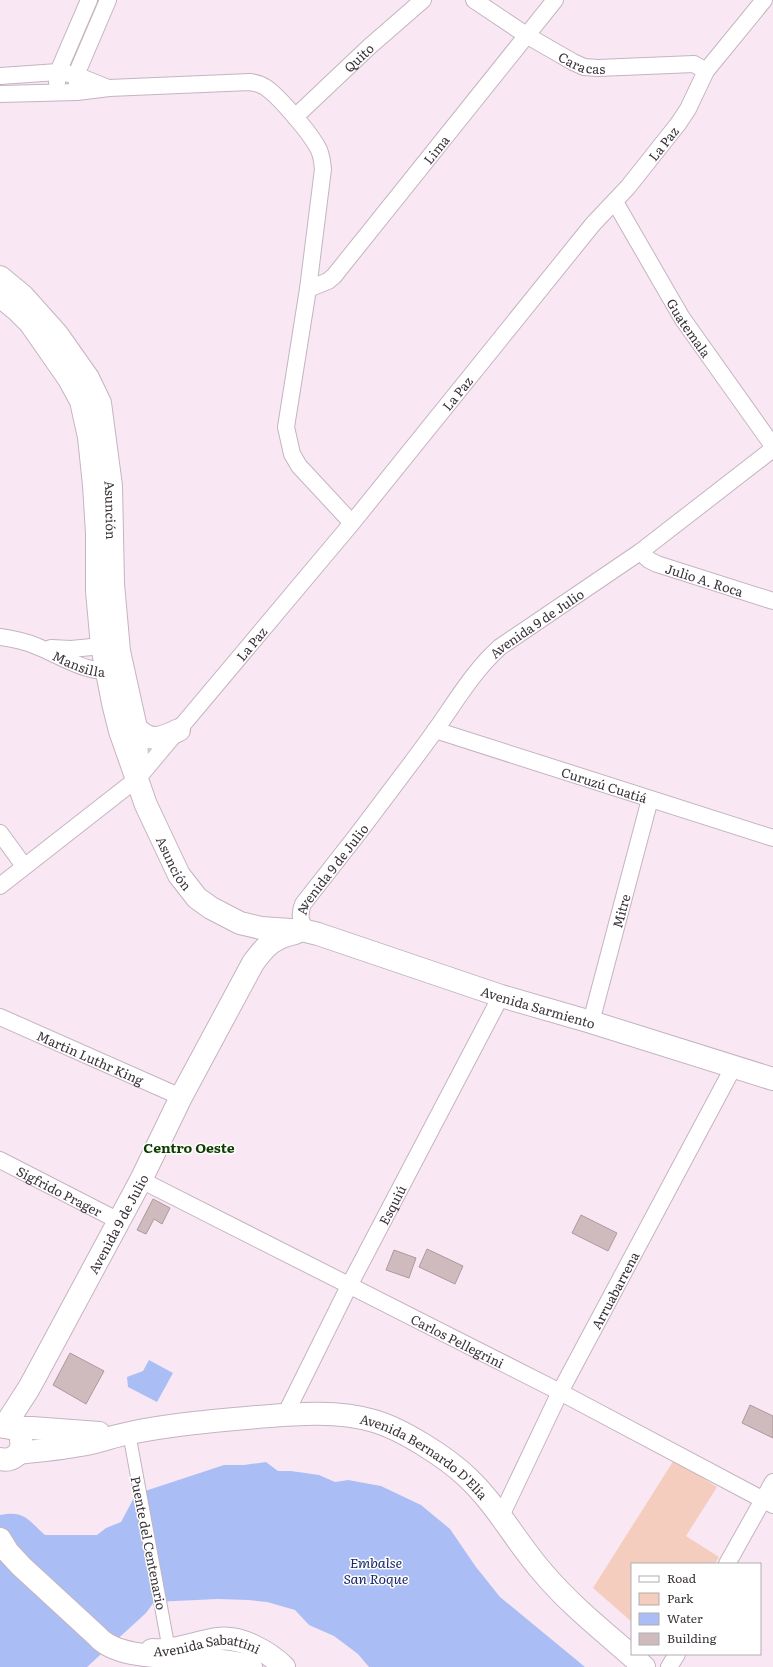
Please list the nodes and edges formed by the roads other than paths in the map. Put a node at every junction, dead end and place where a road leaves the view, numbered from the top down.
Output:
1 (89, 0) edge
2 (108, 0) edge
3 (423, 0) edge
4 (474, 0) edge
5 (555, 0) edge
6 (764, 0) edge
7 (526, 35) junction
8 (706, 71) junction
9 (58, 72) junction
10 (76, 75) junction
11 (0, 76) edge
12 (109, 88) junction
13 (55, 92) junction
14 (77, 92) junction
15 (0, 94) edge
16 (296, 117) junction
17 (615, 202) junction
18 (0, 277) edge
19 (308, 289) junction
20 (0, 296) edge
21 (773, 446) edge
22 (773, 449) edge
23 (352, 523) junction
24 (640, 552) junction
25 (773, 601) edge
26 (0, 637) edge
27 (37, 646) junction
28 (113, 658) junction
29 (136, 728) junction
30 (179, 730) junction
31 (435, 730) junction
32 (138, 778) junction
33 (650, 799) junction
34 (0, 834) edge
35 (773, 838) edge
36 (24, 866) junction
37 (0, 886) edge
38 (240, 923) junction
39 (306, 931) junction
40 (253, 963) junction
41 (501, 996) junction
42 (0, 1017) edge
43 (590, 1022) junction
44 (734, 1066) junction
45 (773, 1078) edge
46 (181, 1097) junction
47 (0, 1160) edge
48 (141, 1180) junction
49 (119, 1221) junction
50 (350, 1284) junction
51 (560, 1392) junction
52 (285, 1415) junction
53 (4, 1428) edge
54 (129, 1433) junction
55 (4, 1460) edge
56 (773, 1482) edge
57 (768, 1502) edge
58 (501, 1516) junction
59 (0, 1539) edge
60 (729, 1563) edge
61 (100, 1642) junction
62 (169, 1650) junction
63 (676, 1655) edge
64 (152, 1666) edge
65 (126, 1667) edge
66 (251, 1667) edge
67 (284, 1667) edge
68 (644, 1667) edge
69 (669, 1667) edge

1 - 9 street
2 - 10 street
3 - 16 street, Quito
4 - 7 street, Caracas
5 - 7 street, Lima
6 - 8 street, La Paz
7 - 8 street, Caracas
7 - 19 street, Lima
8 - 17 street, La Paz
9 - 10 street
9 - 11 street
9 - 13 street
10 - 12 street
10 - 14 street
12 - 14 street
12 - 16 street
13 - 14 street
13 - 15 street
16 - 19 street
17 - 21 street, Guatemala
17 - 23 street, La Paz
18 - 28 main road, Asunción
19 - 23 street
20 - 28 main road, Asunción
22 - 24 street, Avenida 9 de Julio
23 - 30 street, La Paz
24 - 25 street, Julio A. Roca
24 - 31 street, Avenida 9 de Julio
26 - 27 street, Mansilla
27 - 28 street, Mansilla
27 - 28 street, Mansilla
28 - 29 main road, Asunción
28 - 32 main road, Asunción
29 - 30 main road
29 - 32 main road, Asunción
30 - 32 street, La Paz
31 - 33 street, Curuzú Cuatiá
31 - 39 street, Avenida 9 de Julio
32 - 36 street
32 - 38 main road, Asunción
33 - 35 street, Curuzú Cuatiá
33 - 43 street, Mitre
34 - 36 street
36 - 37 street
38 - 39 main road, Asunción
38 - 40 main road, Asunción
39 - 40 main road, Avenida 9 de Julio
39 - 41 main road, Avenida Sarmiento
40 - 46 main road, Avenida 9 de Julio
41 - 43 main road, Avenida Sarmiento
41 - 50 street, Esquiú
42 - 46 street, Martin Luthr King
43 - 44 main road, Avenida Sarmiento
44 - 45 main road, Avenida Sarmiento
44 - 51 street, Arruabarrena
46 - 48 main road, Avenida 9 de Julio
47 - 49 street, Sigfrido Prager
48 - 49 main road, Avenida 9 de Julio
48 - 50 street, Carlos Pellegrini
49 - 53 main road, Avenida 9 de Julio
50 - 51 street, Carlos Pellegrini
50 - 52 street, Esquiú
51 - 57 street, Carlos Pellegrini
51 - 58 street, Arruabarrena
52 - 54 main road, Avenida Bernardo D'Elía
52 - 58 main road, Avenida Bernardo D'Elía
53 - 54 main road, Avenida Bernardo D'Elía
53 - 55 main road
54 - 55 main road, Avenida Bernardo D'Elía
54 - 62 street, Puente del Centenario
56 - 57 street
57 - 60 street
58 - 68 main road, Avenida Bernardo D'Elía
59 - 61 main road
61 - 62 main road, Avenida Sabattini
61 - 64 main road, Avenida Sabattini
61 - 65 main road
62 - 64 main road
62 - 67 main road, Avenida Sabattini
63 - 69 street
64 - 66 main road, Avenida Sabattini

